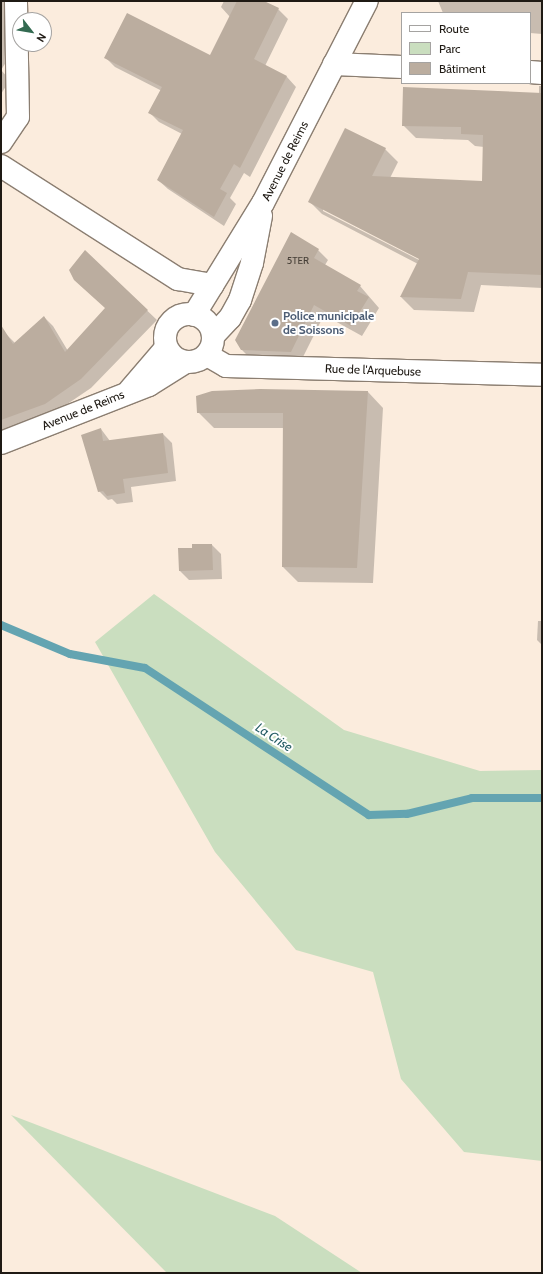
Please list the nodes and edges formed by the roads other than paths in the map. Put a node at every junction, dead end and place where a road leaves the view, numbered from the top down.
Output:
1 (16, 1) edge
2 (367, 1) edge
3 (334, 64) junction
4 (401, 67) edge
5 (531, 72) edge
6 (542, 73) edge
7 (1, 142) edge
8 (1, 166) edge
9 (263, 203) junction
10 (212, 286) junction
11 (194, 315) junction
12 (210, 345) junction
13 (166, 348) junction
14 (184, 363) junction
15 (542, 375) edge
16 (128, 392) junction
17 (1, 443) edge

1 - 7 main road
2 - 3 main road, Avenue de Reims
3 - 4 main road
3 - 9 main road, Avenue de Reims
5 - 6 main road
8 - 10 main road
9 - 10 main road, Avenue de Reims
9 - 12 main road
10 - 11 main road, Avenue de Reims
11 - 12 main road
11 - 13 main road
12 - 14 main road
12 - 15 main road, Rue de l'Arquebuse
13 - 14 main road
13 - 16 main road
14 - 16 main road, Avenue de Reims
16 - 17 main road, Avenue de Reims

